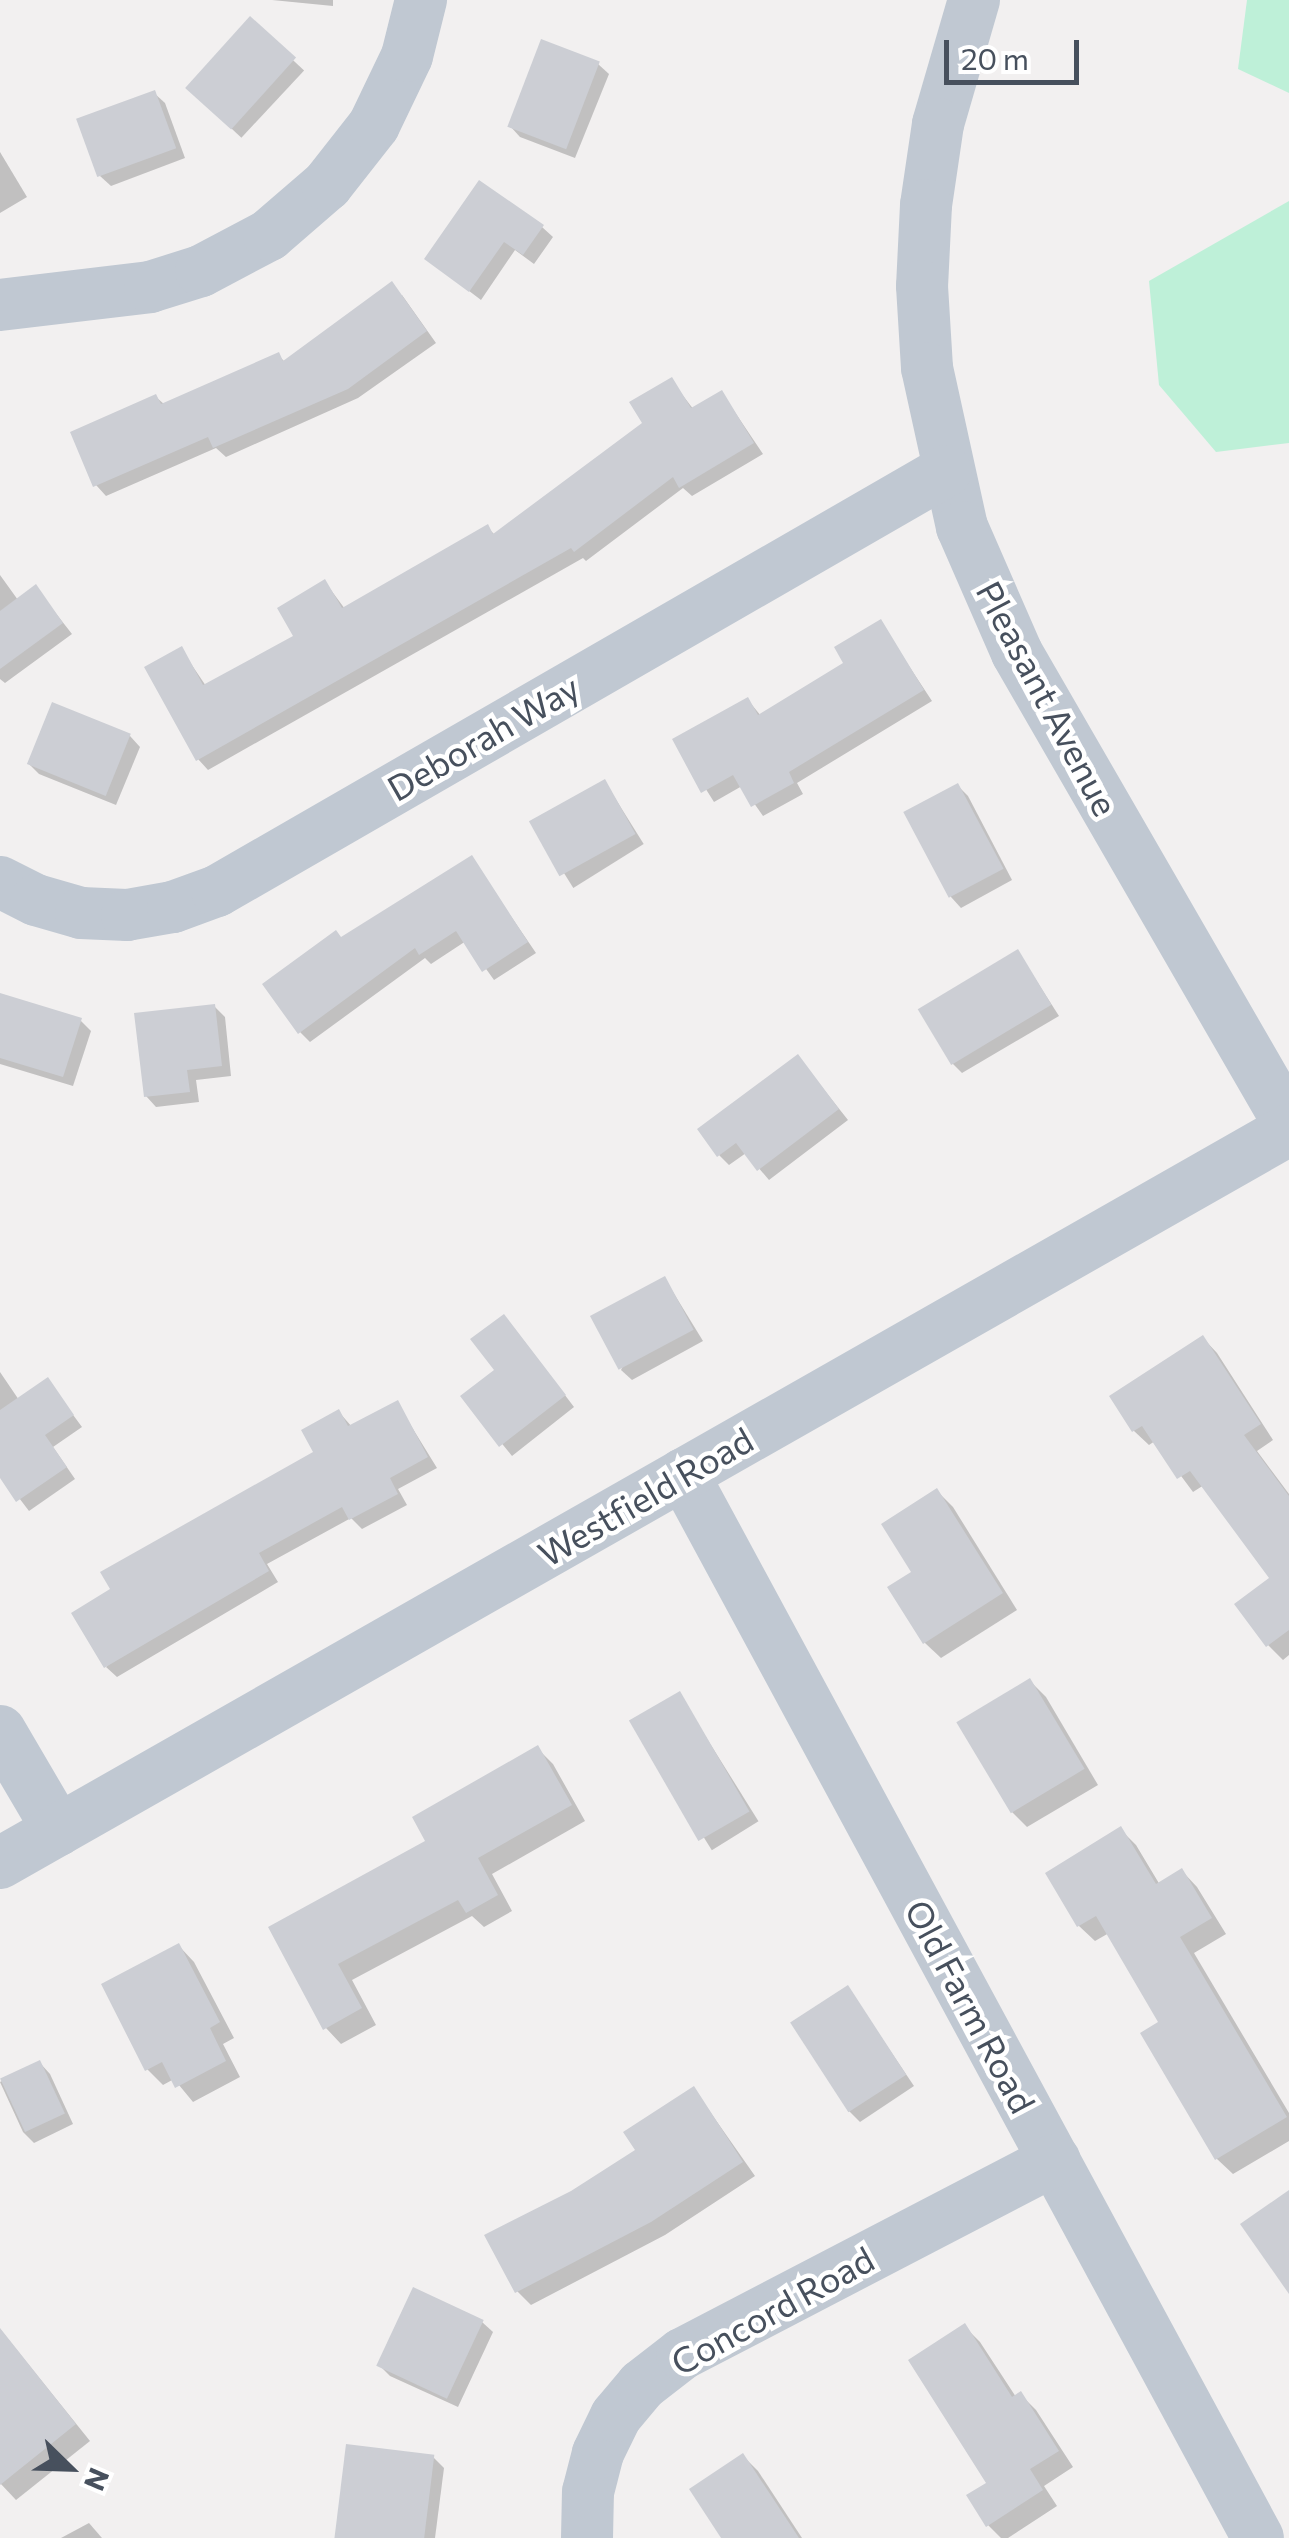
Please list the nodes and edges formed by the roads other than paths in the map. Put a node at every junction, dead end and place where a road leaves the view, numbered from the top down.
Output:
1 (421, 0) edge
2 (974, 0) edge
3 (0, 304) edge
4 (946, 470) junction
5 (0, 882) edge
6 (1289, 1127) edge
7 (684, 1474) junction
8 (0, 1731) edge
9 (58, 1830) junction
10 (0, 1863) edge
11 (1054, 2160) junction
12 (587, 2538) edge
13 (1258, 2538) edge

1 - 3 street
2 - 4 street, Pleasant Avenue
4 - 5 street, Deborah Way
4 - 6 street, Pleasant Avenue
6 - 7 street, Westfield Road
7 - 9 street, Westfield Road
7 - 11 street, Old Farm Road
8 - 9 street
9 - 10 street, Westfield Road
11 - 12 street, Concord Road
11 - 13 street, Old Farm Road

